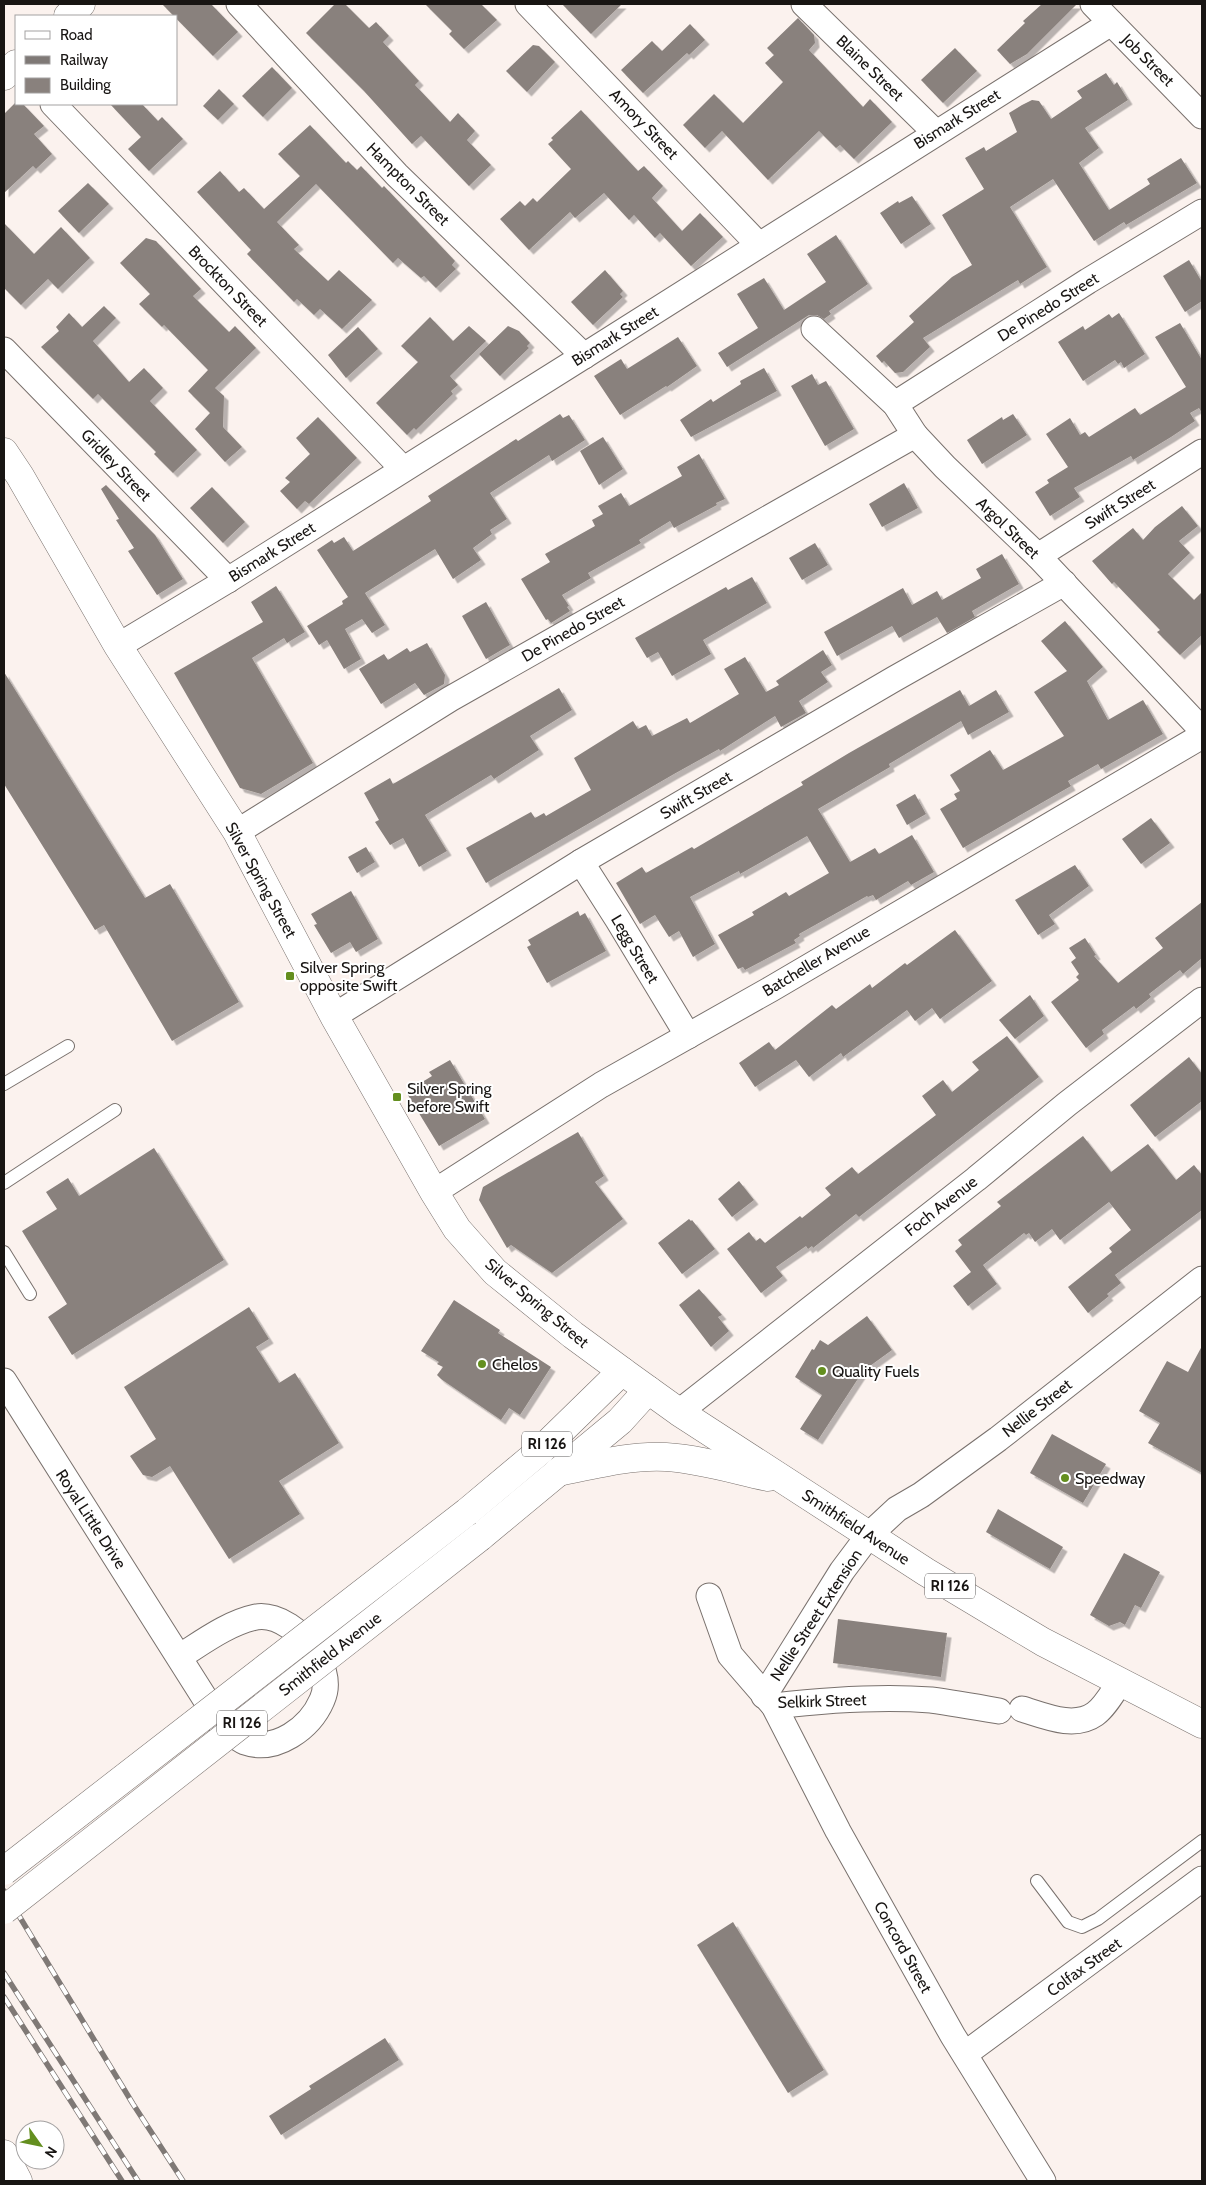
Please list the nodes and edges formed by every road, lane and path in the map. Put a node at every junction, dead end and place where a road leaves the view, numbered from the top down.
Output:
1 (81, 4) edge
2 (239, 4) edge
3 (528, 4) edge
4 (804, 4) edge
5 (1093, 4) edge
6 (69, 15) edge
7 (1110, 23) junction
8 (54, 105) edge
9 (1202, 116) edge
10 (936, 133) junction
11 (1202, 212) edge
12 (759, 245) junction
13 (814, 329) dead end
14 (4, 350) edge
15 (584, 356) junction
16 (895, 404) junction
17 (914, 435) junction
18 (4, 452) edge
19 (1202, 452) edge
20 (403, 469) junction
21 (1038, 556) junction
22 (228, 580) junction
23 (1064, 583) junction
24 (118, 646) junction
25 (1202, 730) edge
26 (1202, 736) edge
27 (237, 832) junction
28 (581, 862) junction
29 (1202, 1000) edge
30 (334, 1016) junction
31 (688, 1036) junction
32 (68, 1046) dead end
33 (4, 1084) edge
34 (114, 1110) dead end
35 (4, 1183) edge
36 (434, 1192) junction
37 (4, 1252) edge
38 (1202, 1278) edge
39 (30, 1294) dead end
40 (622, 1371) junction
41 (4, 1381) edge
42 (648, 1390) junction
43 (679, 1412) junction
44 (558, 1472) junction
45 (785, 1480) junction
46 (869, 1534) junction
47 (709, 1596) dead end
48 (179, 1658) junction
49 (1120, 1682) junction
50 (769, 1701) junction
51 (1202, 1724) edge
52 (1202, 1840) edge
53 (4, 1871) edge
54 (1202, 1879) edge
55 (1037, 1881) dead end
56 (4, 1910) edge
57 (965, 2054) junction
58 (4, 2154) edge
59 (18, 2181) edge
60 (1043, 2181) edge

1 - 6 main road
2 - 15 street, Hampton Street
3 - 12 street, Amory Street
4 - 10 street, Blaine Street
5 - 7 street, Job Street
7 - 9 street, Job Street
7 - 10 street, Bismark Street
8 - 20 street, Brockton Street
10 - 12 street, Bismark Street
11 - 16 street, De Pinedo Street
12 - 15 street, Bismark Street
13 - 16 street, Argol Street
14 - 22 street, Gridley Street
15 - 20 street, Bismark Street
16 - 17 street, Argol Street
17 - 21 street, Argol Street
17 - 27 street, De Pinedo Street
18 - 24 main road, Silver Spring Street
19 - 21 street, Swift Street
20 - 22 street, Bismark Street
21 - 23 street, Argol Street
22 - 24 street, Bismark Street
23 - 25 street, Argol Street
23 - 28 street, Swift Street
24 - 27 main road, Silver Spring Street
26 - 31 street, Batcheller Avenue
27 - 30 main road, Silver Spring Street
28 - 30 street, Swift Street
28 - 31 street, Legg Street
29 - 43 street, Foch Avenue
30 - 36 main road, Silver Spring Street
31 - 36 street, Batcheller Avenue
32 - 33 lane
34 - 35 lane
36 - 40 main road, Silver Spring Street
37 - 39 lane
38 - 46 street, Nellie Street
40 - 42 main road, Smithfield Avenue / RI 126
40 - 53 main road, Smithfield Avenue / RI 126, bridge
41 - 48 street, Royal Little Drive
42 - 43 main road, Smithfield Avenue / RI 126
42 - 44 main road, Smithfield Avenue
43 - 45 main road, Smithfield Avenue / RI 126
44 - 45 main road
44 - 56 main road, Smithfield Avenue / RI 126, bridge
45 - 46 main road, Smithfield Avenue / RI 126
46 - 49 main road, Smithfield Avenue / RI 126
46 - 50 street, Nellie Street Extension
47 - 50 street, Selkirk Street
48 - 48 street, Royal Little Drive
49 - 50 street, Selkirk Street
49 - 51 main road, Smithfield Avenue / RI 126
50 - 57 street, Concord Street
52 - 55 lane
54 - 57 street, Colfax Street
57 - 60 street, Concord Street
58 - 59 main road

